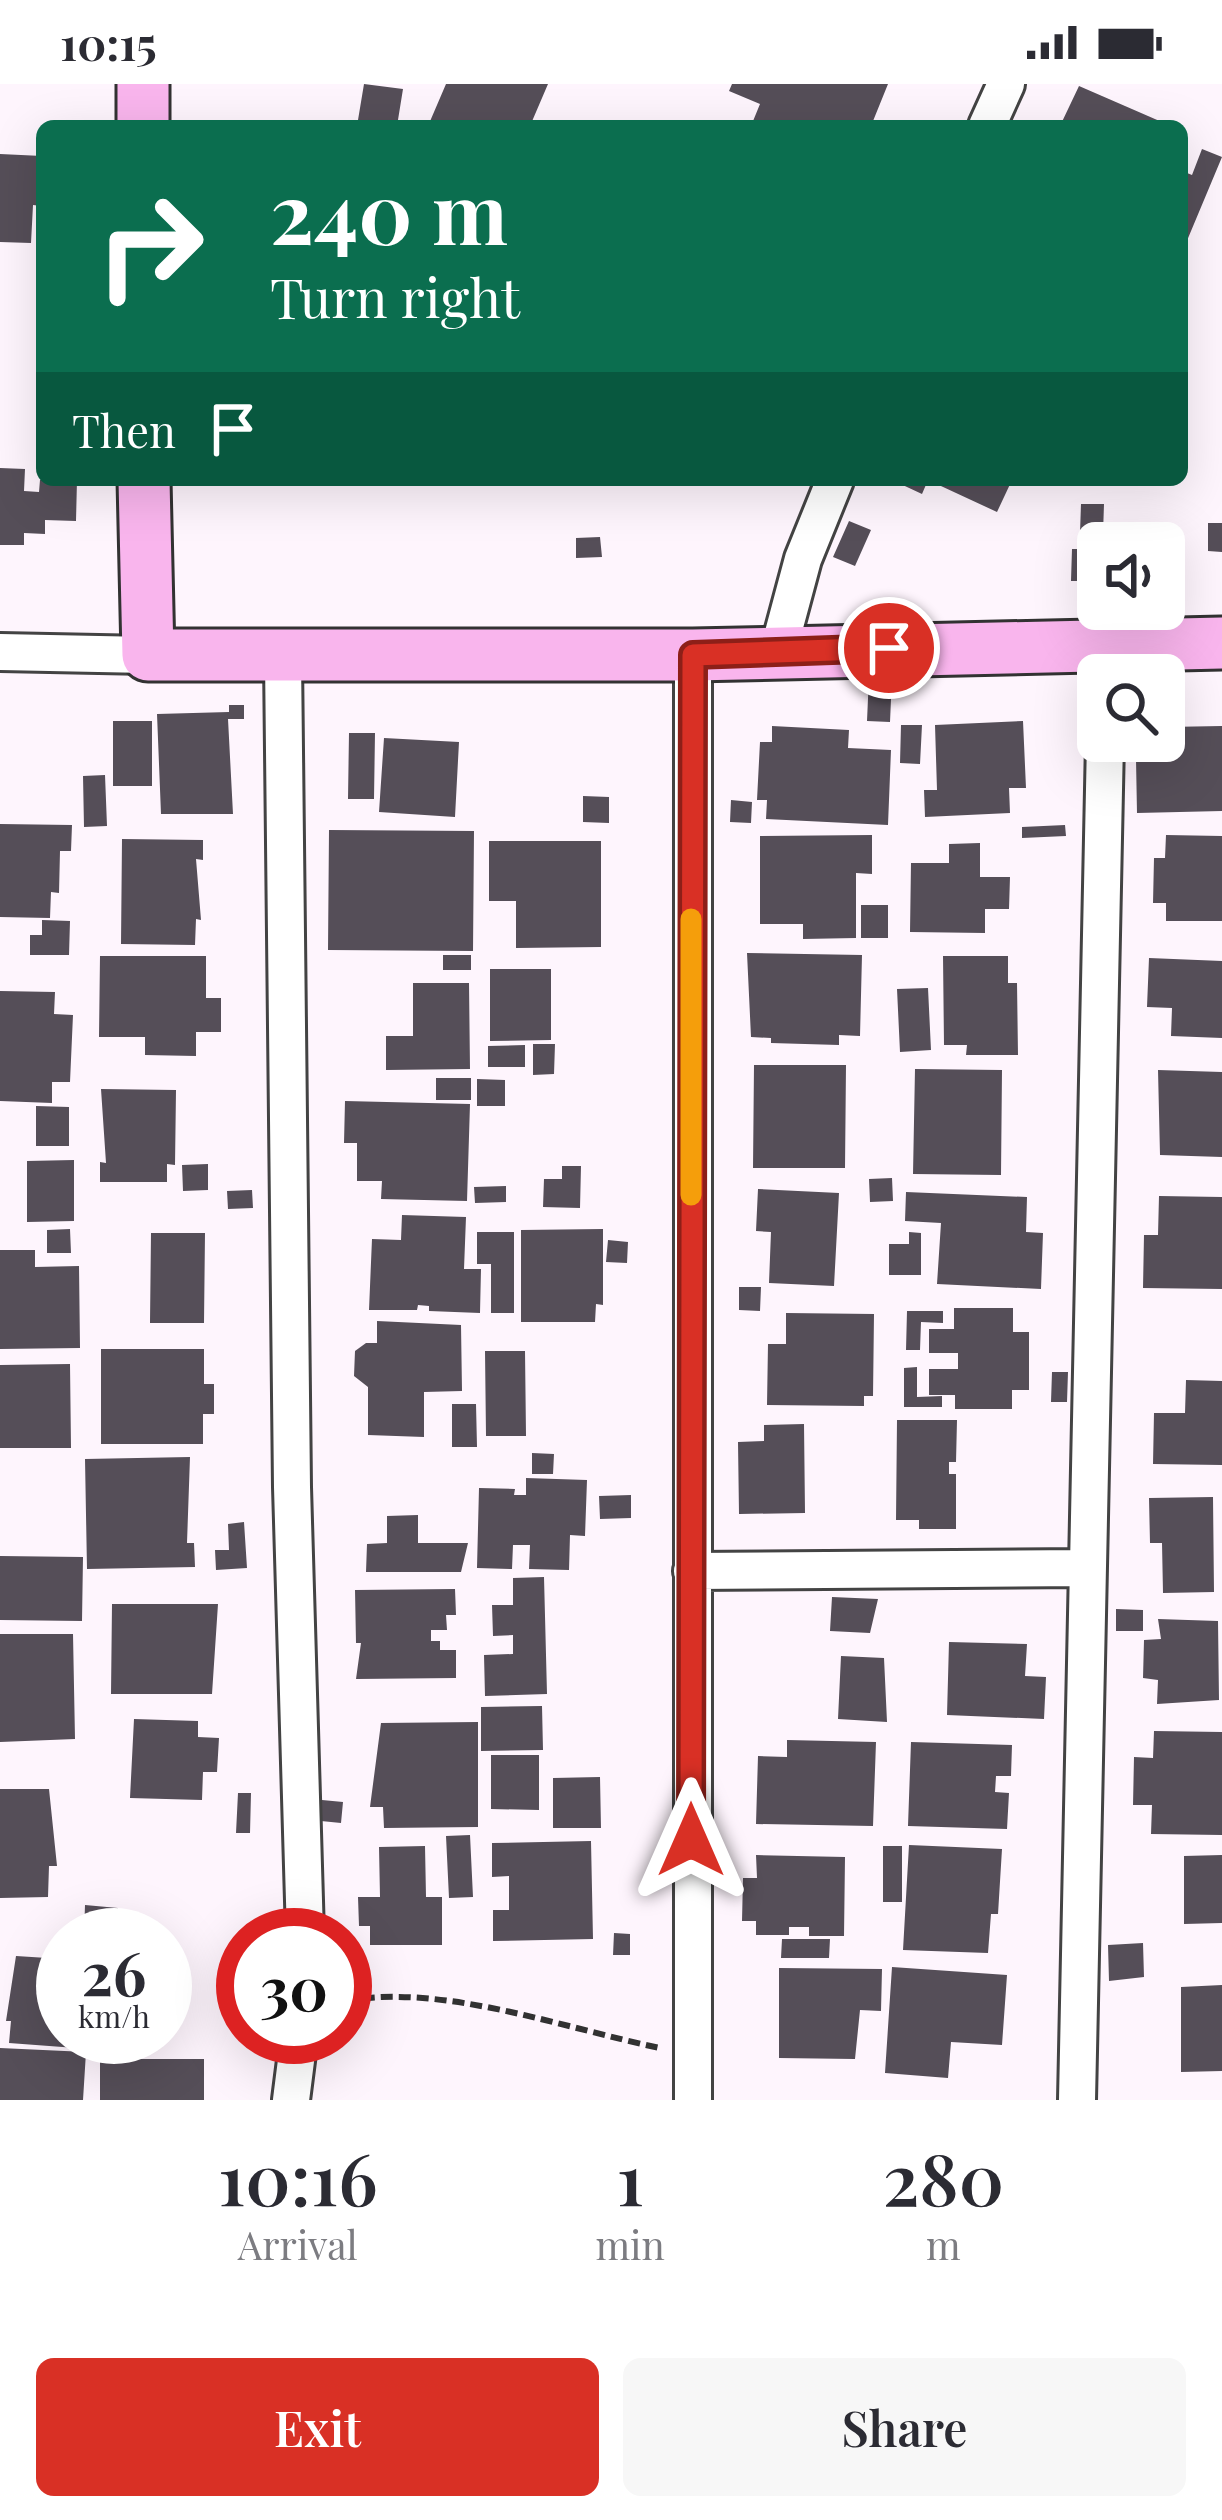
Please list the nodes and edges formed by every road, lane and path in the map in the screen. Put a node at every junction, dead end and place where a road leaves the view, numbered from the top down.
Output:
1 (143, 84) edge
2 (1006, 84) edge
3 (143, 120) edge
4 (990, 120) edge
5 (144, 486) edge
6 (832, 486) edge
7 (1222, 643) edge
8 (0, 652) edge
9 (778, 652) junction
10 (1148, 654) edge
11 (148, 655) junction
12 (693, 655) junction
13 (283, 658) junction
14 (1077, 659) edge
15 (1104, 762) edge
16 (1085, 1568) junction
17 (692, 1571) junction
18 (304, 1908) edge
19 (372, 1996) edge
20 (693, 2055) junction
21 (296, 2064) edge
22 (291, 2100) edge
23 (693, 2100) edge
24 (1077, 2100) edge

1 - 3 street
2 - 4 street
5 - 11 street
6 - 9 street
7 - 10 street
8 - 11 street
9 - 12 street
9 - 14 street
11 - 13 street
12 - 13 street
12 - 17 street
13 - 18 street
15 - 16 street
16 - 17 street
16 - 24 street
17 - 20 street
19 - 20 path
20 - 23 street
21 - 22 street

